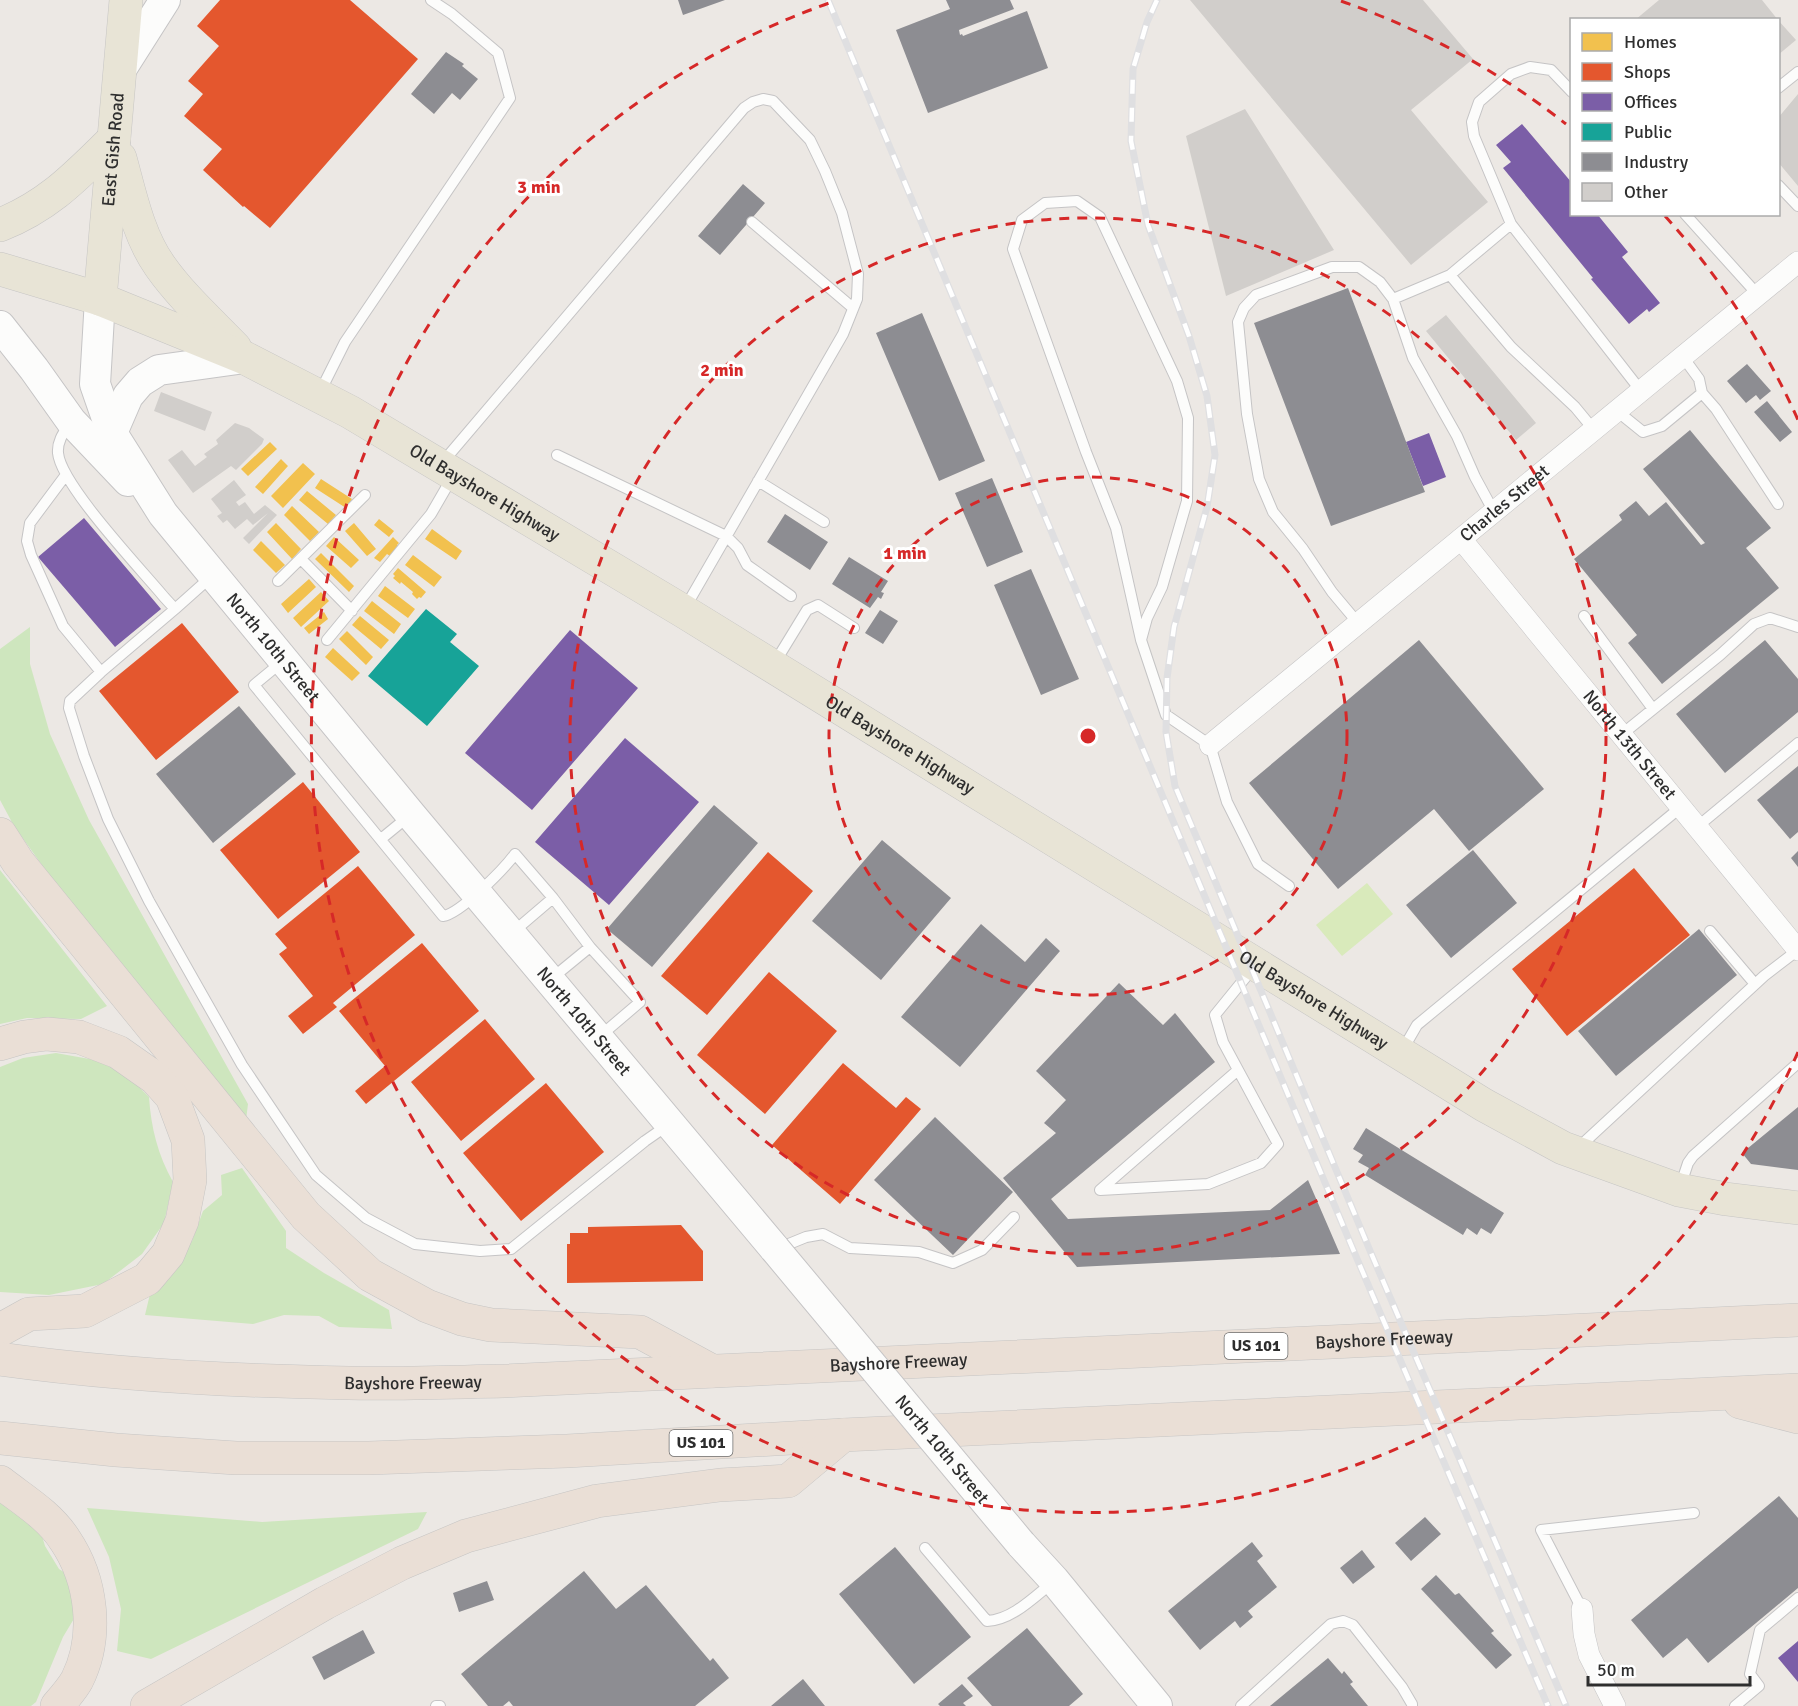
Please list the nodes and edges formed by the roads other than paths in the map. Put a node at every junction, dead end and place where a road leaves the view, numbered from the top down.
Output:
1 (126, 0) edge
2 (165, 0) edge
3 (431, 0) edge
4 (120, 71) junction
5 (1798, 72) edge
6 (1780, 87) edge
7 (1570, 90) edge
8 (114, 139) junction
9 (1780, 186) edge
10 (1798, 206) edge
11 (1687, 216) edge
12 (752, 222) dead end
13 (1511, 224) junction
14 (0, 225) edge
15 (1798, 262) edge
16 (0, 269) edge
17 (1450, 275) junction
18 (1758, 295) junction
19 (100, 299) junction
20 (1393, 299) junction
21 (853, 308) junction
22 (0, 326) edge
23 (1683, 357) junction
24 (245, 358) junction
25 (1641, 391) junction
26 (1702, 393) junction
27 (318, 395) junction
28 (1617, 411) junction
29 (71, 421) junction
30 (1594, 430) junction
31 (112, 433) junction
32 (557, 455) dead end
33 (448, 469) junction
34 (65, 476) junction
35 (758, 481) junction
36 (365, 495) dead end
37 (1778, 504) dead end
38 (1494, 512) junction
39 (163, 514) junction
40 (824, 522) dead end
41 (726, 536) junction
42 (1461, 539) junction
43 (301, 559) junction
44 (214, 574) junction
45 (278, 581) dead end
46 (791, 596) dead end
47 (175, 609) junction
48 (352, 610) junction
49 (683, 611) junction
50 (1584, 616) dead end
51 (1358, 623) junction
52 (1798, 627) edge
53 (854, 628) dead end
54 (327, 640) dead end
55 (1141, 640) junction
56 (285, 659) junction
57 (772, 667) junction
58 (101, 672) junction
59 (1653, 709) junction
60 (1621, 735) junction
61 (1798, 743) edge
62 (1210, 745) junction
63 (1681, 807) junction
64 (411, 815) junction
65 (1698, 827) junction
66 (0, 834) edge
67 (381, 839) junction
68 (1289, 886) dead end
69 (477, 893) junction
70 (553, 898) junction
71 (1710, 931) dead end
72 (511, 933) junction
73 (590, 946) junction
74 (1798, 950) edge
75 (1256, 964) junction
76 (550, 980) junction
77 (1755, 984) junction
78 (598, 1037) junction
79 (0, 1044) edge
80 (1401, 1053) junction
81 (1798, 1063) edge
82 (1238, 1071) junction
83 (671, 1124) junction
84 (1574, 1152) junction
85 (1679, 1190) junction
86 (1798, 1208) edge
87 (1014, 1217) dead end
88 (776, 1249) junction
89 (1798, 1320) edge
90 (0, 1330) edge
91 (0, 1359) edge
92 (714, 1372) junction
93 (1798, 1390) edge
94 (1709, 1394) junction
95 (1798, 1417) edge
96 (843, 1435) junction
97 (0, 1438) edge
98 (0, 1482) edge
99 (1694, 1513) dead end
100 (925, 1548) dead end
101 (1054, 1580) junction
102 (1798, 1598) edge
103 (1582, 1609) joint
104 (1151, 1704) edge
105 (57, 1706) edge
106 (147, 1706) edge
107 (1241, 1706) edge
108 (1412, 1706) edge
109 (1615, 1706) edge
110 (1735, 1706) edge

1 - 4 main road, East Gish Road
2 - 4 main road
3 - 27 lane
4 - 8 main road, East Gish Road
5 - 6 lane
7 - 13 lane
8 - 14 main road
8 - 19 main road, East Gish Road
8 - 24 main road
9 - 10 lane
11 - 18 lane
12 - 21 lane
13 - 17 lane
13 - 25 lane
15 - 18 street, Charles Street
16 - 19 main road, Old Bayshore Highway
17 - 20 lane
17 - 30 lane
18 - 23 street, Charles Street
19 - 24 main road, Old Bayshore Highway
19 - 31 main road, North 10th Street
20 - 38 lane
20 - 51 lane
21 - 33 lane
21 - 35 lane
22 - 29 main road
23 - 25 street, Charles Street
23 - 26 lane
24 - 27 main road, Old Bayshore Highway
24 - 31 main road
25 - 28 street, Charles Street
26 - 28 lane
26 - 37 lane
27 - 33 main road, Old Bayshore Highway
28 - 30 street, Charles Street
29 - 34 lane
29 - 39 main road
30 - 38 street, Charles Street
31 - 39 main road, North 10th Street
32 - 41 lane
33 - 48 lane
33 - 49 main road, Old Bayshore Highway
34 - 47 lane
34 - 58 lane
35 - 40 lane
35 - 41 lane
36 - 43 lane
38 - 42 street, Charles Street
39 - 44 main road, North 10th Street
41 - 46 lane
41 - 49 lane
42 - 51 street, Charles Street
42 - 60 street, North 13th Street
43 - 45 lane
43 - 48 lane
44 - 47 lane
44 - 56 main road, North 10th Street
47 - 58 lane
48 - 54 lane
49 - 57 main road, Old Bayshore Highway
50 - 59 lane
51 - 62 street, Charles Street
52 - 59 lane
53 - 57 lane
55 - 55 lane
55 - 62 lane
56 - 64 main road, North 10th Street
56 - 67 lane
57 - 75 main road, Old Bayshore Highway
58 - 83 lane
59 - 60 lane
60 - 63 street, North 13th Street
61 - 65 lane
62 - 68 lane
63 - 65 street, North 13th Street
63 - 80 lane
64 - 67 lane
64 - 69 main road, North 10th Street
65 - 74 street, North 13th Street
66 - 92 highway
67 - 69 lane
69 - 70 lane
69 - 72 main road, North 10th Street
70 - 72 lane
70 - 73 lane
71 - 77 lane
72 - 76 main road, North 10th Street
73 - 76 lane
73 - 78 lane
74 - 77 lane
75 - 80 main road, Old Bayshore Highway
75 - 82 lane
76 - 78 main road, North 10th Street
77 - 84 lane
78 - 83 main road, North 10th Street
79 - 90 highway
80 - 84 main road, Old Bayshore Highway
81 - 85 lane
82 - 82 lane
83 - 88 main road, North 10th Street
84 - 85 main road, Old Bayshore Highway
85 - 86 main road, Old Bayshore Highway
87 - 88 lane
88 - 101 main road, North 10th Street, bridge
89 - 92 highway, Bayshore Freeway / US 101
91 - 92 highway, Bayshore Freeway / US 101
93 - 94 highway, US 101
94 - 95 highway
94 - 96 highway, US 101
96 - 97 highway, US 101
96 - 106 highway
98 - 105 highway
99 - 103 lane
100 - 101 lane
101 - 104 main road, North 10th Street
102 - 110 lane
103 - 109 street
107 - 108 lane

